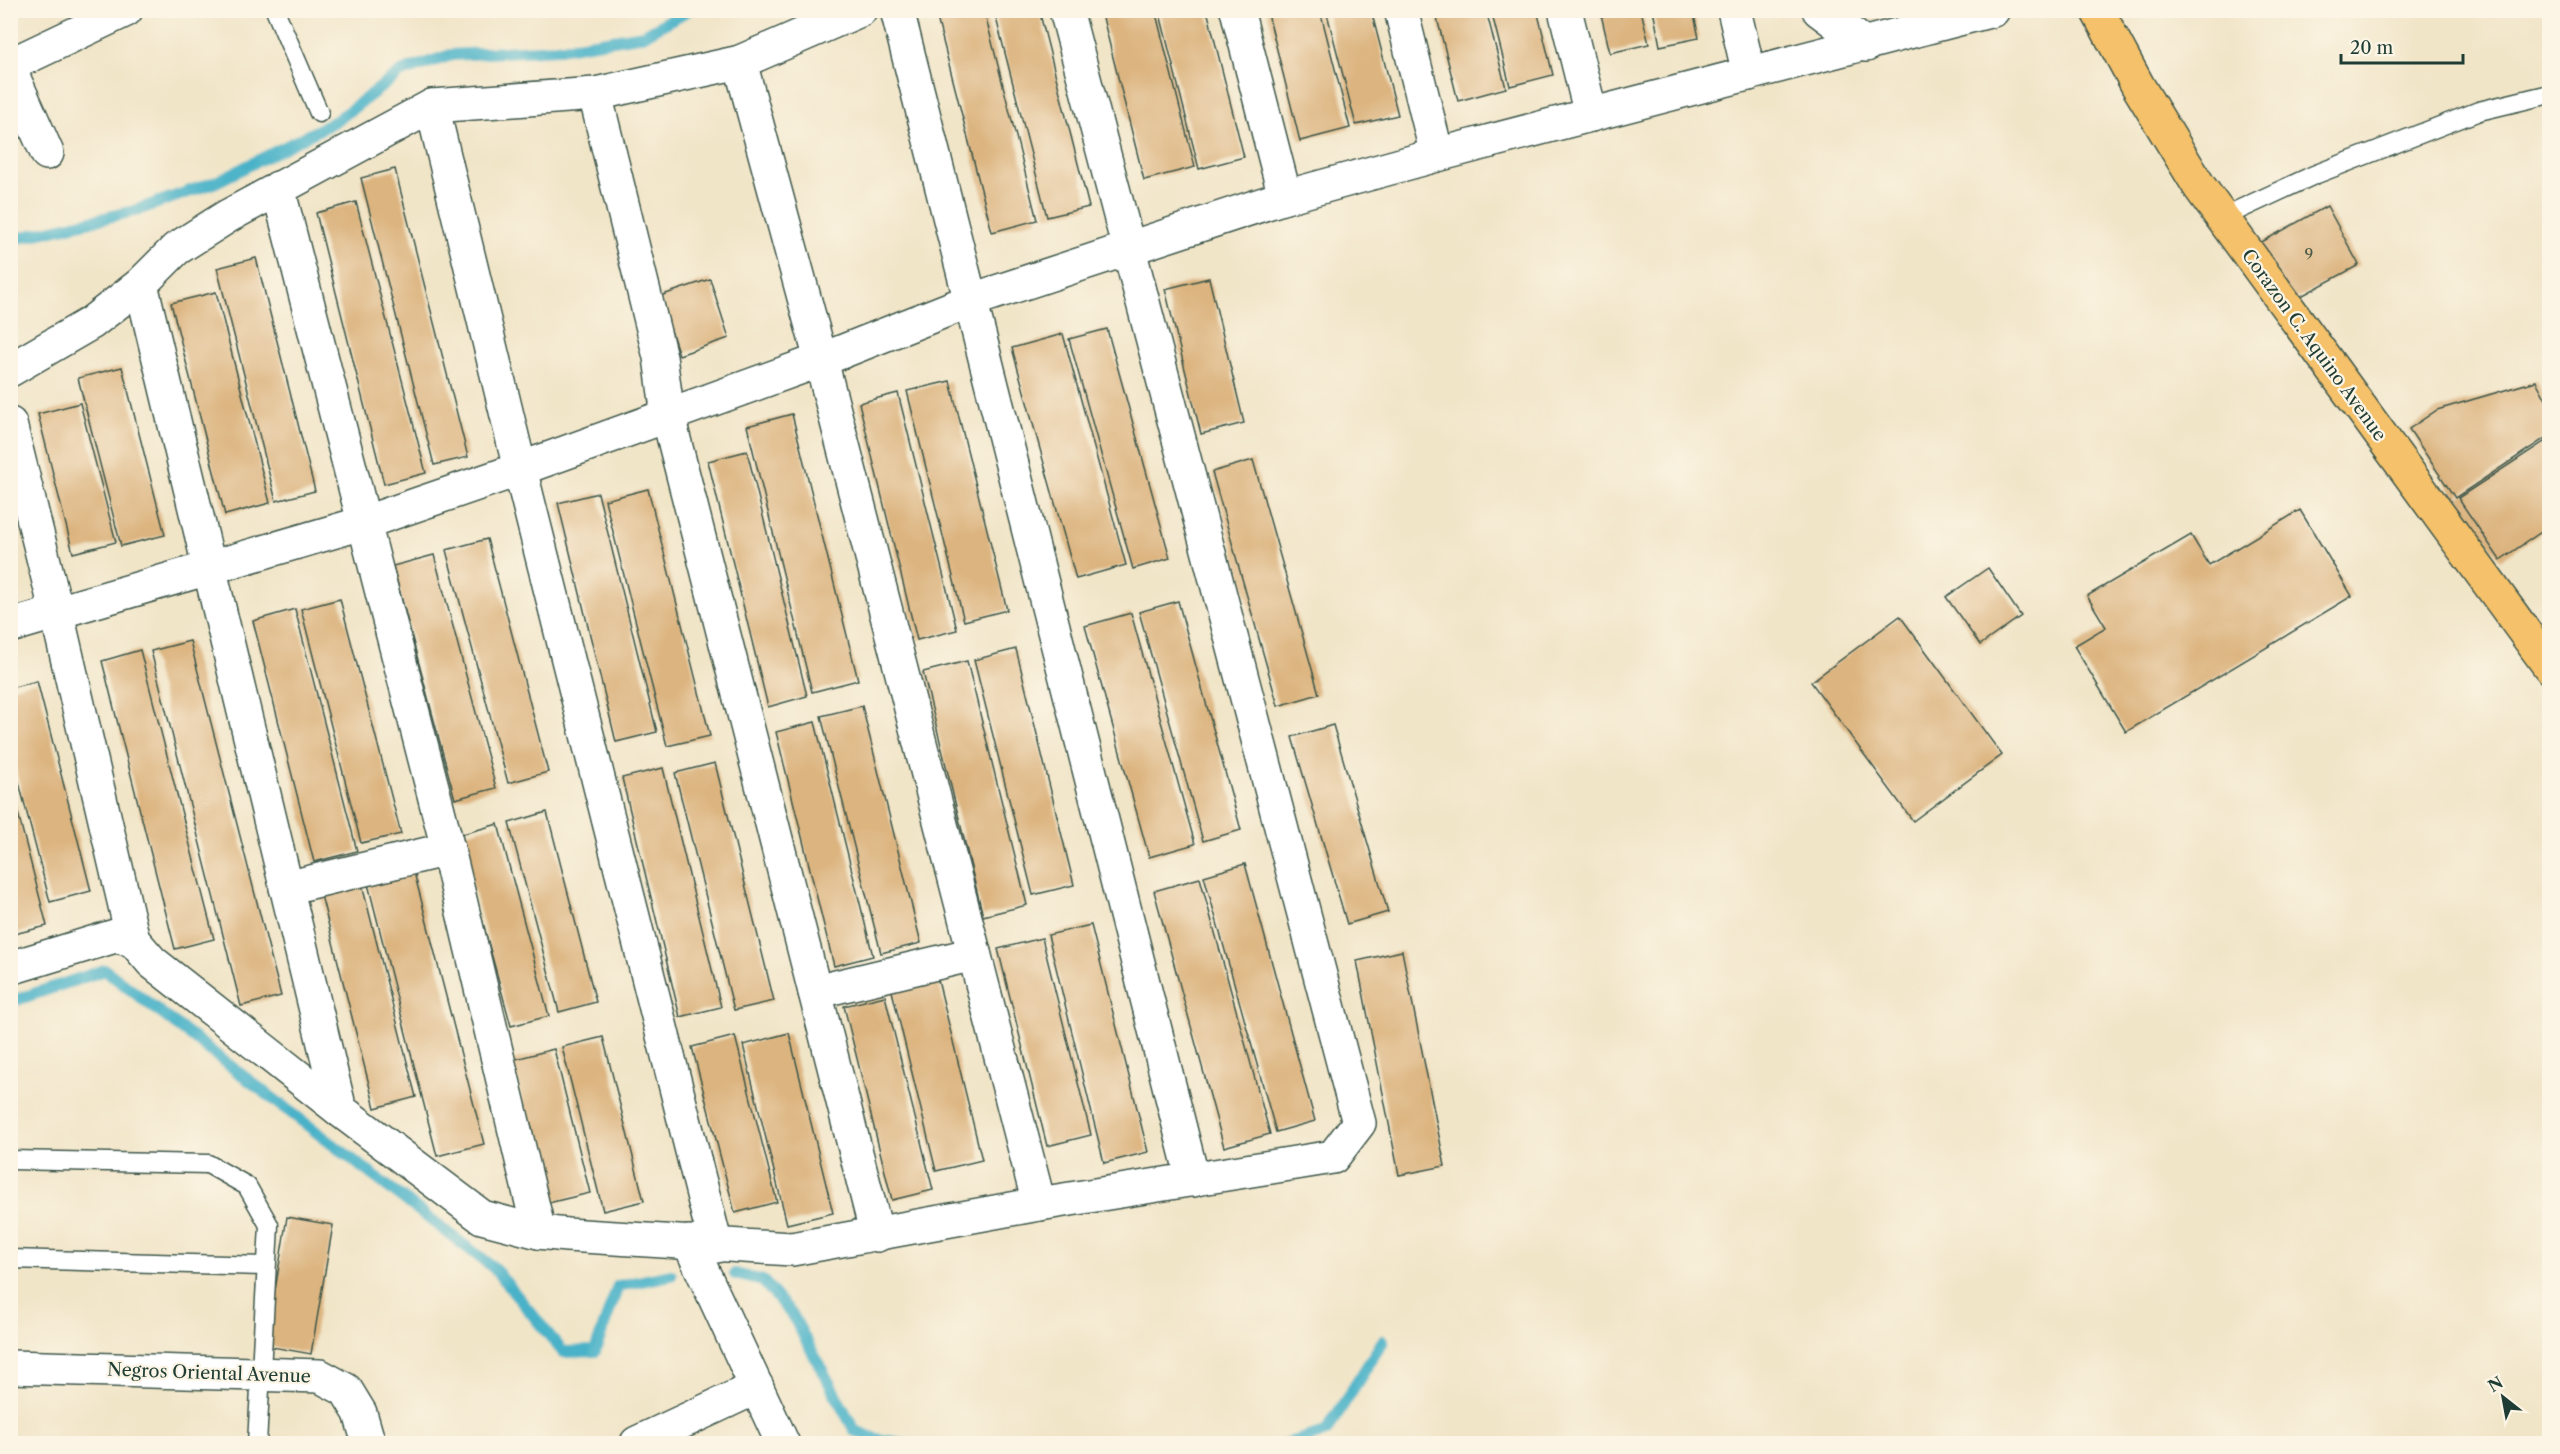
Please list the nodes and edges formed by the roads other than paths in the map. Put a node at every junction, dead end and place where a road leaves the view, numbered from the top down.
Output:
1 (126, 10) edge
2 (274, 10) edge
3 (860, 10) edge
4 (897, 10) edge
5 (1066, 10) edge
6 (1237, 10) edge
7 (1401, 10) edge
8 (1566, 10) edge
9 (1734, 10) edge
10 (1819, 10) edge
11 (1993, 10) edge
12 (2097, 10) edge
13 (1866, 45) junction
14 (740, 62) junction
15 (10, 65) edge
16 (10, 70) edge
17 (1749, 75) junction
18 (595, 94) junction
19 (2550, 94) edge
20 (432, 106) junction
21 (319, 113) dead end
22 (1591, 115) junction
23 (46, 153) dead end
24 (1437, 155) junction
25 (278, 188) junction
26 (1285, 197) junction
27 (2221, 218) junction
28 (1127, 248) junction
29 (141, 284) junction
30 (972, 300) junction
31 (821, 360) junction
32 (10, 370) edge
33 (668, 416) junction
34 (10, 424) edge
35 (520, 469) junction
36 (363, 523) junction
37 (210, 569) junction
38 (57, 614) junction
39 (10, 626) edge
40 (2550, 667) edge
41 (448, 849) junction
42 (286, 888) junction
43 (133, 940) junction
44 (974, 954) junction
45 (10, 968) edge
46 (815, 992) junction
47 (340, 1110) junction
48 (10, 1160) edge
49 (1193, 1180) junction
50 (1039, 1204) junction
51 (539, 1232) junction
52 (877, 1235) junction
53 (703, 1244) junction
54 (10, 1259) edge
55 (266, 1266) junction
56 (10, 1367) edge
57 (261, 1374) junction
58 (757, 1387) junction
59 (257, 1443) edge
60 (369, 1443) edge
61 (637, 1443) edge
62 (783, 1443) edge

1 - 15 street
2 - 21 lane
3 - 14 street
4 - 30 street
5 - 28 street
6 - 26 street
7 - 24 street
8 - 22 street
9 - 17 street
10 - 13 street
11 - 13 street
12 - 27 main road, Corazon C. Aquino Avenue
13 - 17 street
14 - 18 street
14 - 31 street
16 - 23 street
17 - 22 street
18 - 20 street
18 - 33 street
19 - 27 lane
20 - 25 street
20 - 35 street
22 - 24 street
24 - 26 street
25 - 29 street
25 - 36 street
26 - 28 street
27 - 40 main road, Corazon C. Aquino Avenue
28 - 30 street
28 - 49 street
29 - 32 street
29 - 37 street
30 - 31 street
30 - 49 street
31 - 33 street
31 - 44 street
33 - 35 street
33 - 46 street
34 - 38 street
35 - 36 street
35 - 53 street
36 - 37 street
36 - 41 street
37 - 38 street
37 - 42 street
38 - 39 street
38 - 43 street
41 - 42 street
41 - 51 street
42 - 47 street
43 - 45 street
43 - 47 street
44 - 46 street
44 - 50 street
46 - 52 street
47 - 51 street
48 - 55 lane
49 - 50 street
50 - 52 street
51 - 53 street
52 - 53 street
53 - 58 street
54 - 55 lane
55 - 57 lane
56 - 57 street, Negros Oriental Avenue
57 - 59 lane
57 - 60 street, Negros Oriental Avenue
58 - 61 street
58 - 62 street

